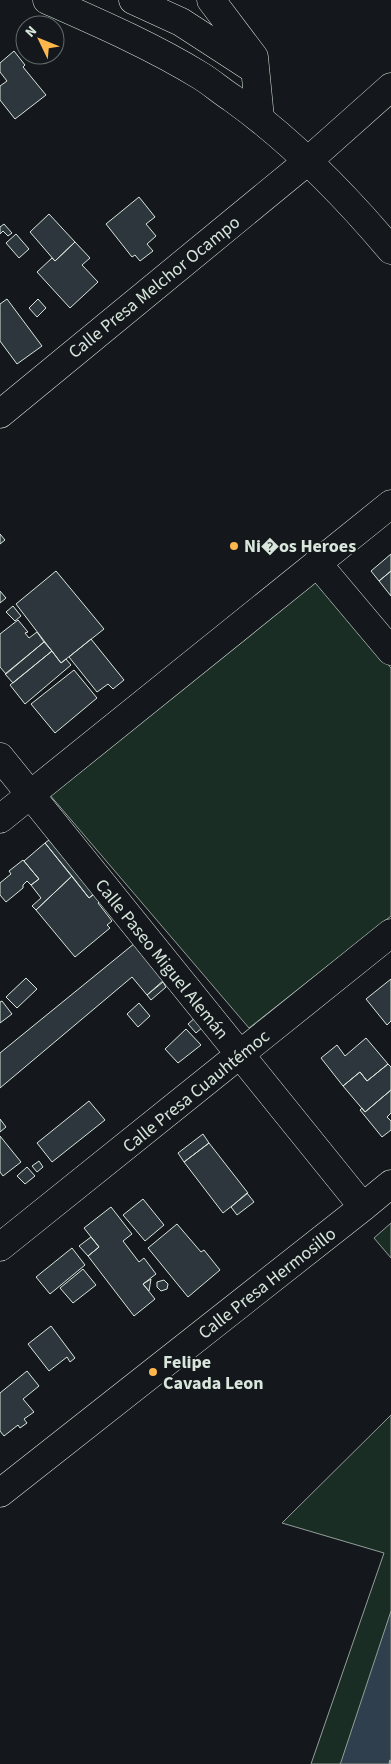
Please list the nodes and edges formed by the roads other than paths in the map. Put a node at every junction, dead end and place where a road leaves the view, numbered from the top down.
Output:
1 (47, 0) edge
2 (133, 0) edge
3 (211, 0) edge
4 (256, 70) junction
5 (391, 87) edge
6 (260, 118) junction
7 (308, 160) junction
8 (391, 250) edge
9 (0, 414) edge
10 (391, 504) edge
11 (317, 563) junction
12 (391, 651) edge
13 (0, 757) edge
14 (30, 795) junction
15 (0, 819) edge
16 (391, 933) edge
17 (240, 1056) junction
18 (391, 1184) edge
19 (363, 1207) junction
20 (0, 1247) edge
21 (0, 1493) edge

1 - 6 street
2 - 4 street
3 - 4 street
4 - 6 street
5 - 7 street, Calle Presa Melchor Ocampo
6 - 7 street
7 - 8 street
7 - 9 street, Calle Presa Melchor Ocampo
10 - 11 street
11 - 12 street
11 - 14 street
13 - 14 street, Calle Paseo Miguel Alemán
14 - 15 street
14 - 17 street, Calle Paseo Miguel Alemán
16 - 17 street, Calle Presa Cuauhtémoc
17 - 19 street, Calle Paseo Miguel Alemán
17 - 20 street, Calle Presa Cuauhtémoc
18 - 19 street, Calle Presa Hermosillo
19 - 21 street, Calle Presa Hermosillo

